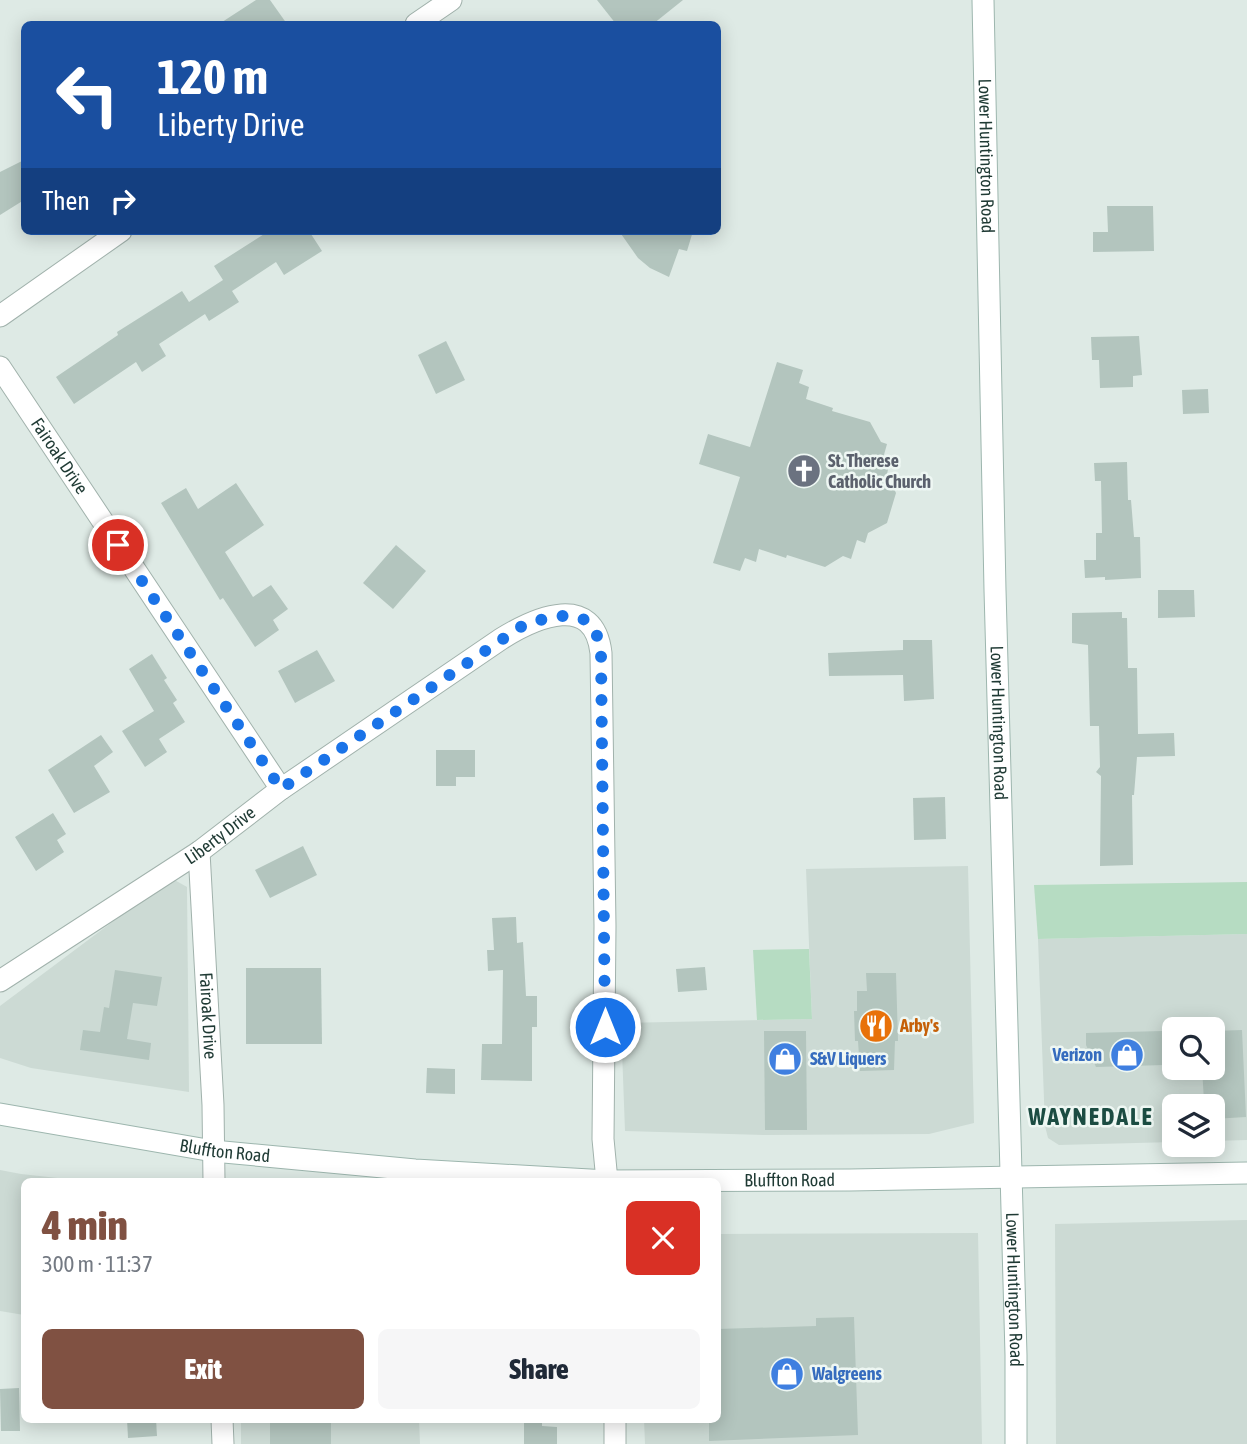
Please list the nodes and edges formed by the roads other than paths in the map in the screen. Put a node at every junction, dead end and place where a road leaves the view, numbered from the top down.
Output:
1 (451, 0) edge
2 (983, 0) edge
3 (420, 21) edge
4 (115, 235) edge
5 (0, 316) edge
6 (0, 368) edge
7 (281, 789) junction
8 (199, 852) junction
9 (0, 981) edge
10 (0, 1114) edge
11 (213, 1151) junction
12 (1247, 1173) edge
13 (214, 1178) edge
14 (555, 1178) edge
15 (607, 1178) edge
16 (1011, 1178) junction
17 (721, 1180) edge
18 (222, 1423) edge
19 (615, 1423) edge
20 (223, 1444) edge
21 (615, 1444) edge
22 (1016, 1444) edge

1 - 3 main road
2 - 16 main road, Lower Huntington Road
4 - 5 main road
6 - 7 main road, Fairoak Drive
7 - 8 main road, Liberty Drive
7 - 15 main road, Liberty Drive
8 - 9 main road, Liberty Drive
8 - 11 main road, Fairoak Drive
10 - 11 main road, Bluffton Road
11 - 13 main road, Fairoak Drive
11 - 14 main road, Bluffton Road
12 - 16 main road, Bluffton Road
16 - 17 main road, Bluffton Road
16 - 22 main road, Lower Huntington Road
18 - 20 main road
19 - 21 main road

